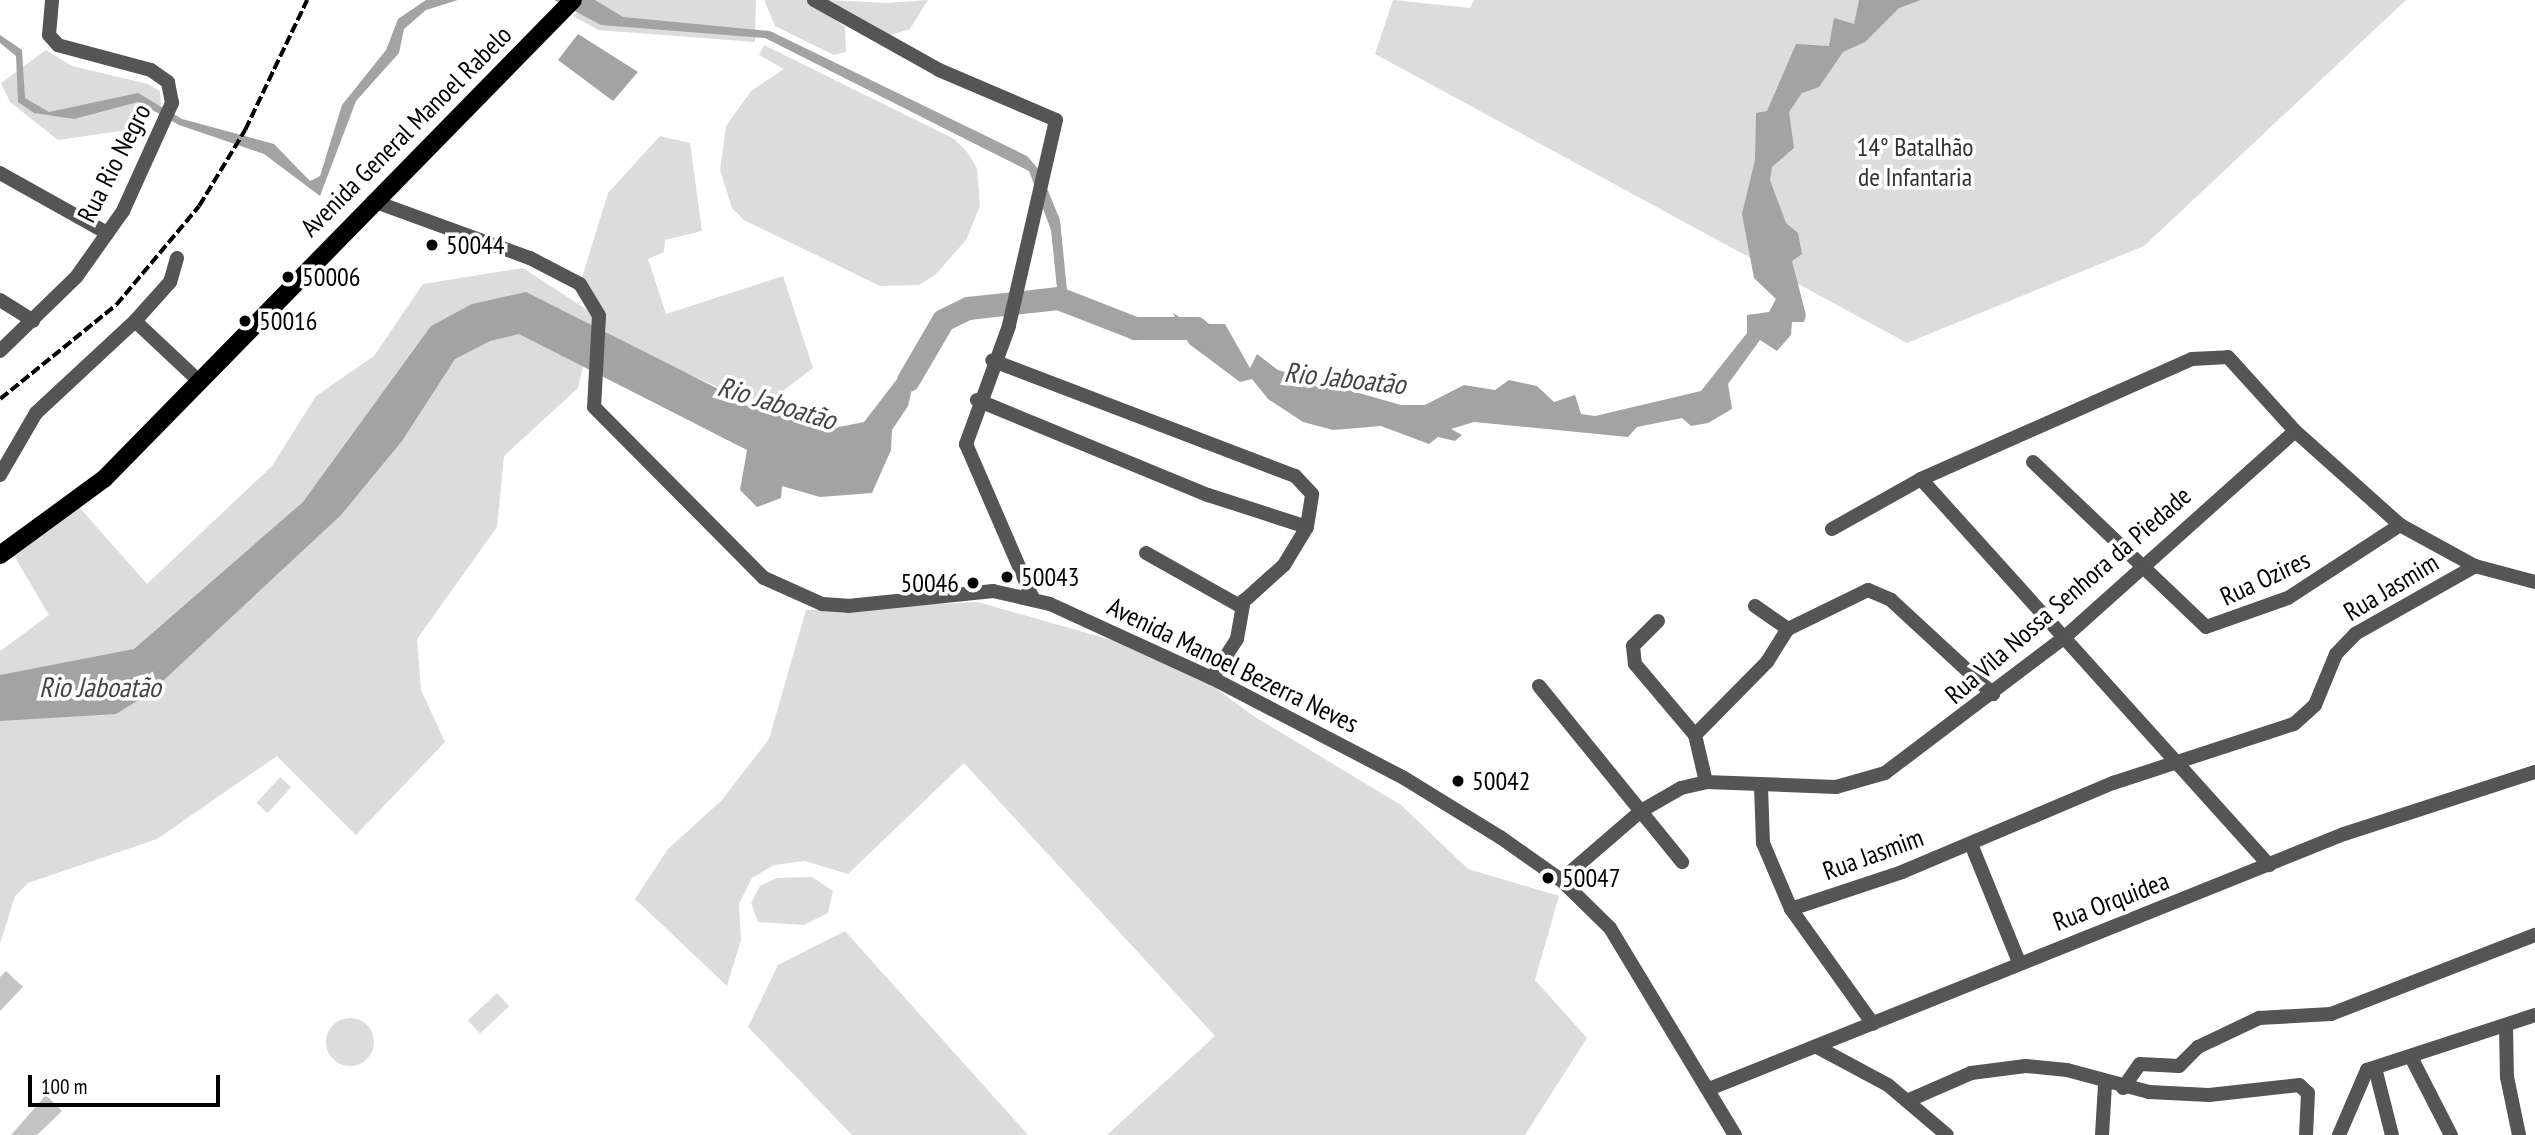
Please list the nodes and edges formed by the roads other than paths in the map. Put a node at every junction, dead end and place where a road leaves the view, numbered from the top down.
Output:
1 (52, 0) edge
2 (814, 0) edge
3 (568, 4) edge
4 (0, 173) edge
5 (373, 201) junction
6 (107, 233) junction
7 (177, 258) dead end
8 (0, 300) edge
9 (33, 321) junction
10 (135, 321) junction
11 (0, 351) edge
12 (992, 360) junction
13 (198, 380) junction
14 (977, 400) junction
15 (2295, 431) junction
16 (2033, 462) dead end
17 (0, 475) edge
18 (1921, 479) junction
19 (2400, 525) junction
20 (1307, 527) junction
21 (1832, 529) dead end
22 (1146, 553) dead end
23 (0, 555) edge
24 (2475, 566) junction
25 (2137, 567) junction
26 (2535, 582) edge
27 (1033, 598) junction
28 (1755, 606) dead end
29 (1242, 607) junction
30 (1658, 621) dead end
31 (1788, 629) junction
32 (2066, 636) junction
33 (1212, 678) junction
34 (1539, 686) dead end
35 (1993, 694) junction
36 (1695, 735) junction
37 (2174, 763) junction
38 (2535, 772) edge
39 (1706, 782) junction
40 (1761, 786) junction
41 (1641, 811) junction
42 (1971, 844) junction
43 (1682, 862) dead end
44 (2269, 865) junction
45 (1561, 880) junction
46 (1791, 909) junction
47 (2535, 935) edge
48 (2019, 962) junction
49 (2535, 1015) edge
50 (1873, 1024) junction
51 (2506, 1027) junction
52 (1819, 1048) junction
53 (2411, 1057) junction
54 (2369, 1070) junction
55 (2105, 1086) junction
56 (2123, 1088) junction
57 (1709, 1089) junction
58 (1907, 1101) junction
59 (1735, 1135) edge
60 (1947, 1135) edge
61 (2102, 1135) edge
62 (2306, 1135) edge
63 (2339, 1135) edge
64 (2392, 1135) edge
65 (2451, 1135) edge
66 (2519, 1135) edge

1 - 6 street, Rua Rio Negro
2 - 12 street
3 - 5 main road, Avenida General Manoel Rabelo
4 - 6 street
5 - 13 main road, Avenida General Manoel Rabelo
5 - 27 street, Avenida Manoel Bezerra Neves
6 - 9 street, Rua Rio Negro
7 - 10 street
8 - 9 street
9 - 11 street, Rua Rio Negro
10 - 13 street
10 - 17 street
12 - 14 street
12 - 20 street
13 - 23 main road, Avenida General Manoel Rabelo
14 - 20 street
14 - 27 street
15 - 18 street
15 - 19 street
15 - 25 street, Rua Vila Nossa Senhora da Piedade
16 - 25 street, Rua Ozires
18 - 21 street
18 - 32 street
19 - 24 street
19 - 25 street, Rua Ozires
20 - 29 street
22 - 29 street
24 - 26 street
24 - 37 street, Rua Jasmim
25 - 32 street, Rua Vila Nossa Senhora da Piedade
27 - 33 street, Avenida Manoel Bezerra Neves
28 - 31 street
29 - 33 street
30 - 36 street
31 - 35 street
31 - 36 street
32 - 35 street, Rua Vila Nossa Senhora da Piedade
32 - 37 street
33 - 45 street, Avenida Manoel Bezerra Neves
34 - 41 street
35 - 40 street, Rua Vila Nossa Senhora da Piedade
36 - 39 street
37 - 42 street, Rua Jasmim
37 - 44 street
38 - 44 street, Rua Orquidea
39 - 40 street, Rua Vila Nossa Senhora da Piedade
39 - 41 street, Rua Vila Nossa Senhora da Piedade
40 - 46 street
41 - 43 street
41 - 45 street, Rua Vila Nossa Senhora da Piedade
42 - 46 street, Rua Jasmim
42 - 48 street
44 - 48 street, Rua Orquidea
45 - 57 street, Avenida Manoel Bezerra Neves
46 - 50 street
47 - 56 street
48 - 50 street, Rua Orquidea
49 - 51 street
50 - 52 street, Rua Orquidea
51 - 53 street
51 - 66 street
52 - 57 street, Rua Orquidea
52 - 58 street
53 - 54 street
53 - 65 street
54 - 63 street
54 - 64 street
55 - 56 street
55 - 58 street
55 - 61 street
56 - 62 street
57 - 59 street, Avenida Manoel Bezerra Neves
58 - 60 street

